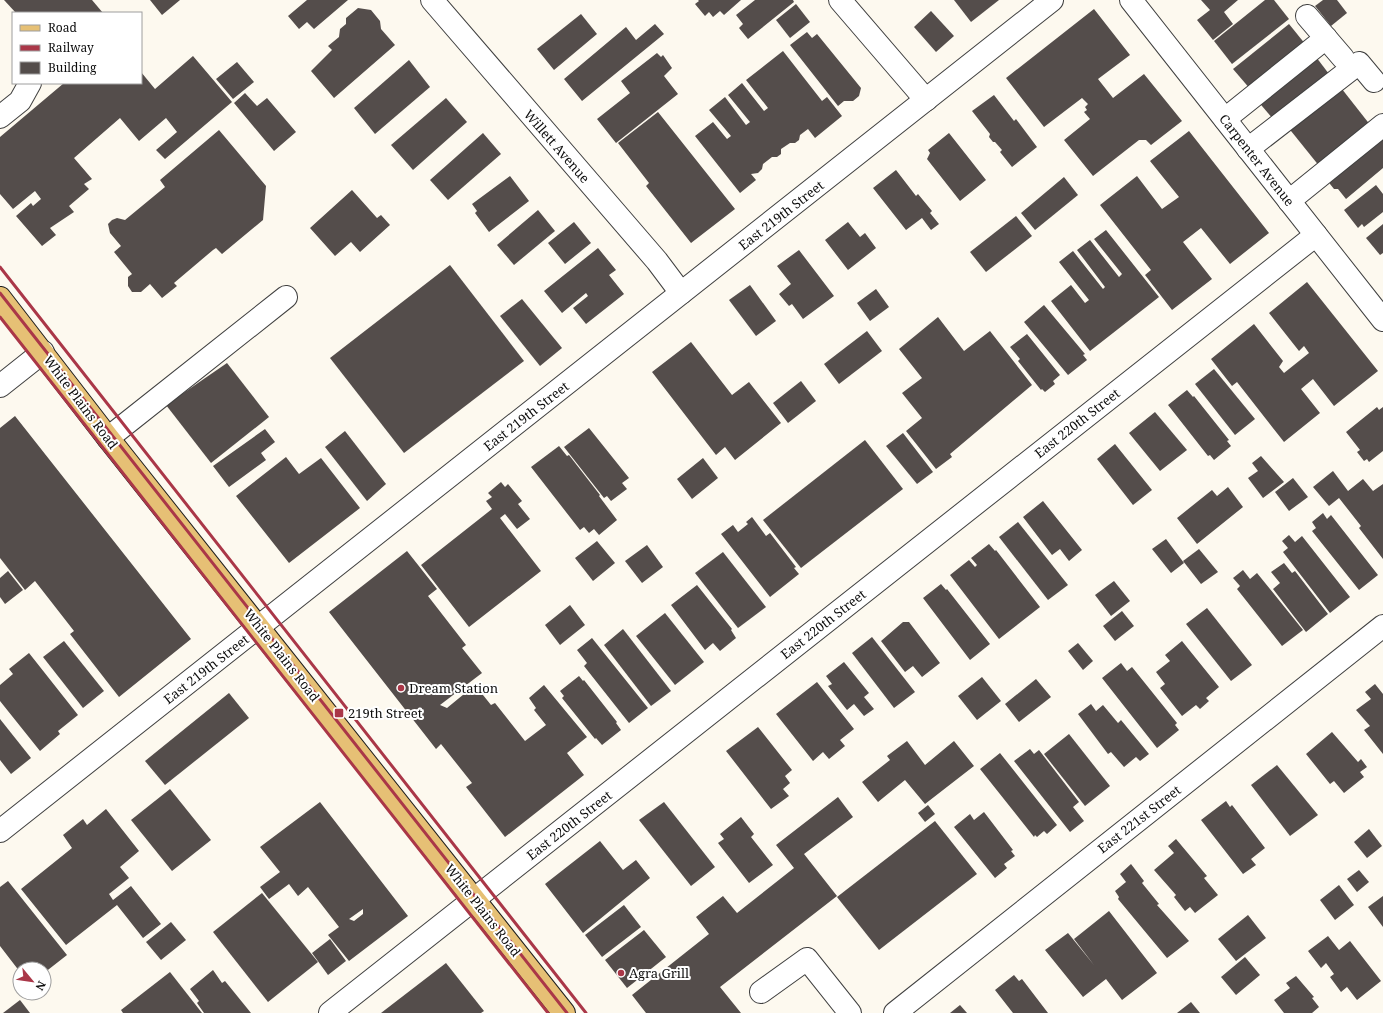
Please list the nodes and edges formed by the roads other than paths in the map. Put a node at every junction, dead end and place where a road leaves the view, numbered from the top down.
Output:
1 (432, 0) edge
2 (840, 0) edge
3 (1052, 0) edge
4 (1131, 0) edge
5 (1307, 16) dead end
6 (1326, 38) junction
7 (1343, 58) dead end
8 (1374, 81) dead end
9 (29, 84) edge
10 (926, 100) junction
11 (0, 117) edge
12 (1224, 119) junction
13 (1383, 125) edge
14 (1248, 149) junction
15 (1289, 201) junction
16 (1316, 235) junction
17 (682, 293) junction
18 (286, 297) dead end
19 (0, 298) edge
20 (1383, 320) edge
21 (43, 352) junction
22 (0, 386) edge
23 (108, 438) junction
24 (1383, 626) edge
25 (260, 627) junction
26 (0, 831) edge
27 (475, 900) junction
28 (761, 992) dead end
29 (330, 1013) edge
30 (564, 1013) edge
31 (850, 1013) edge
32 (895, 1013) edge

1 - 17 street, Willett Avenue
2 - 10 street
3 - 10 street, East 219th Street
4 - 12 street, Carpenter Avenue
5 - 6 street
6 - 7 street
6 - 12 street
8 - 14 street
9 - 11 street
10 - 17 street, East 219th Street
12 - 14 street, Carpenter Avenue
13 - 15 street
14 - 15 street, Carpenter Avenue
15 - 16 street, Carpenter Avenue
16 - 20 street, Carpenter Avenue
16 - 27 street, East 220th Street
17 - 25 street, East 219th Street
18 - 23 street
19 - 21 main road, White Plains Road
21 - 22 street
21 - 23 main road, White Plains Road
23 - 25 main road, White Plains Road
24 - 32 street, East 221st Street
25 - 26 street, East 219th Street
25 - 27 main road, White Plains Road
27 - 29 street, East 220th Street
27 - 30 main road, White Plains Road
28 - 31 street

